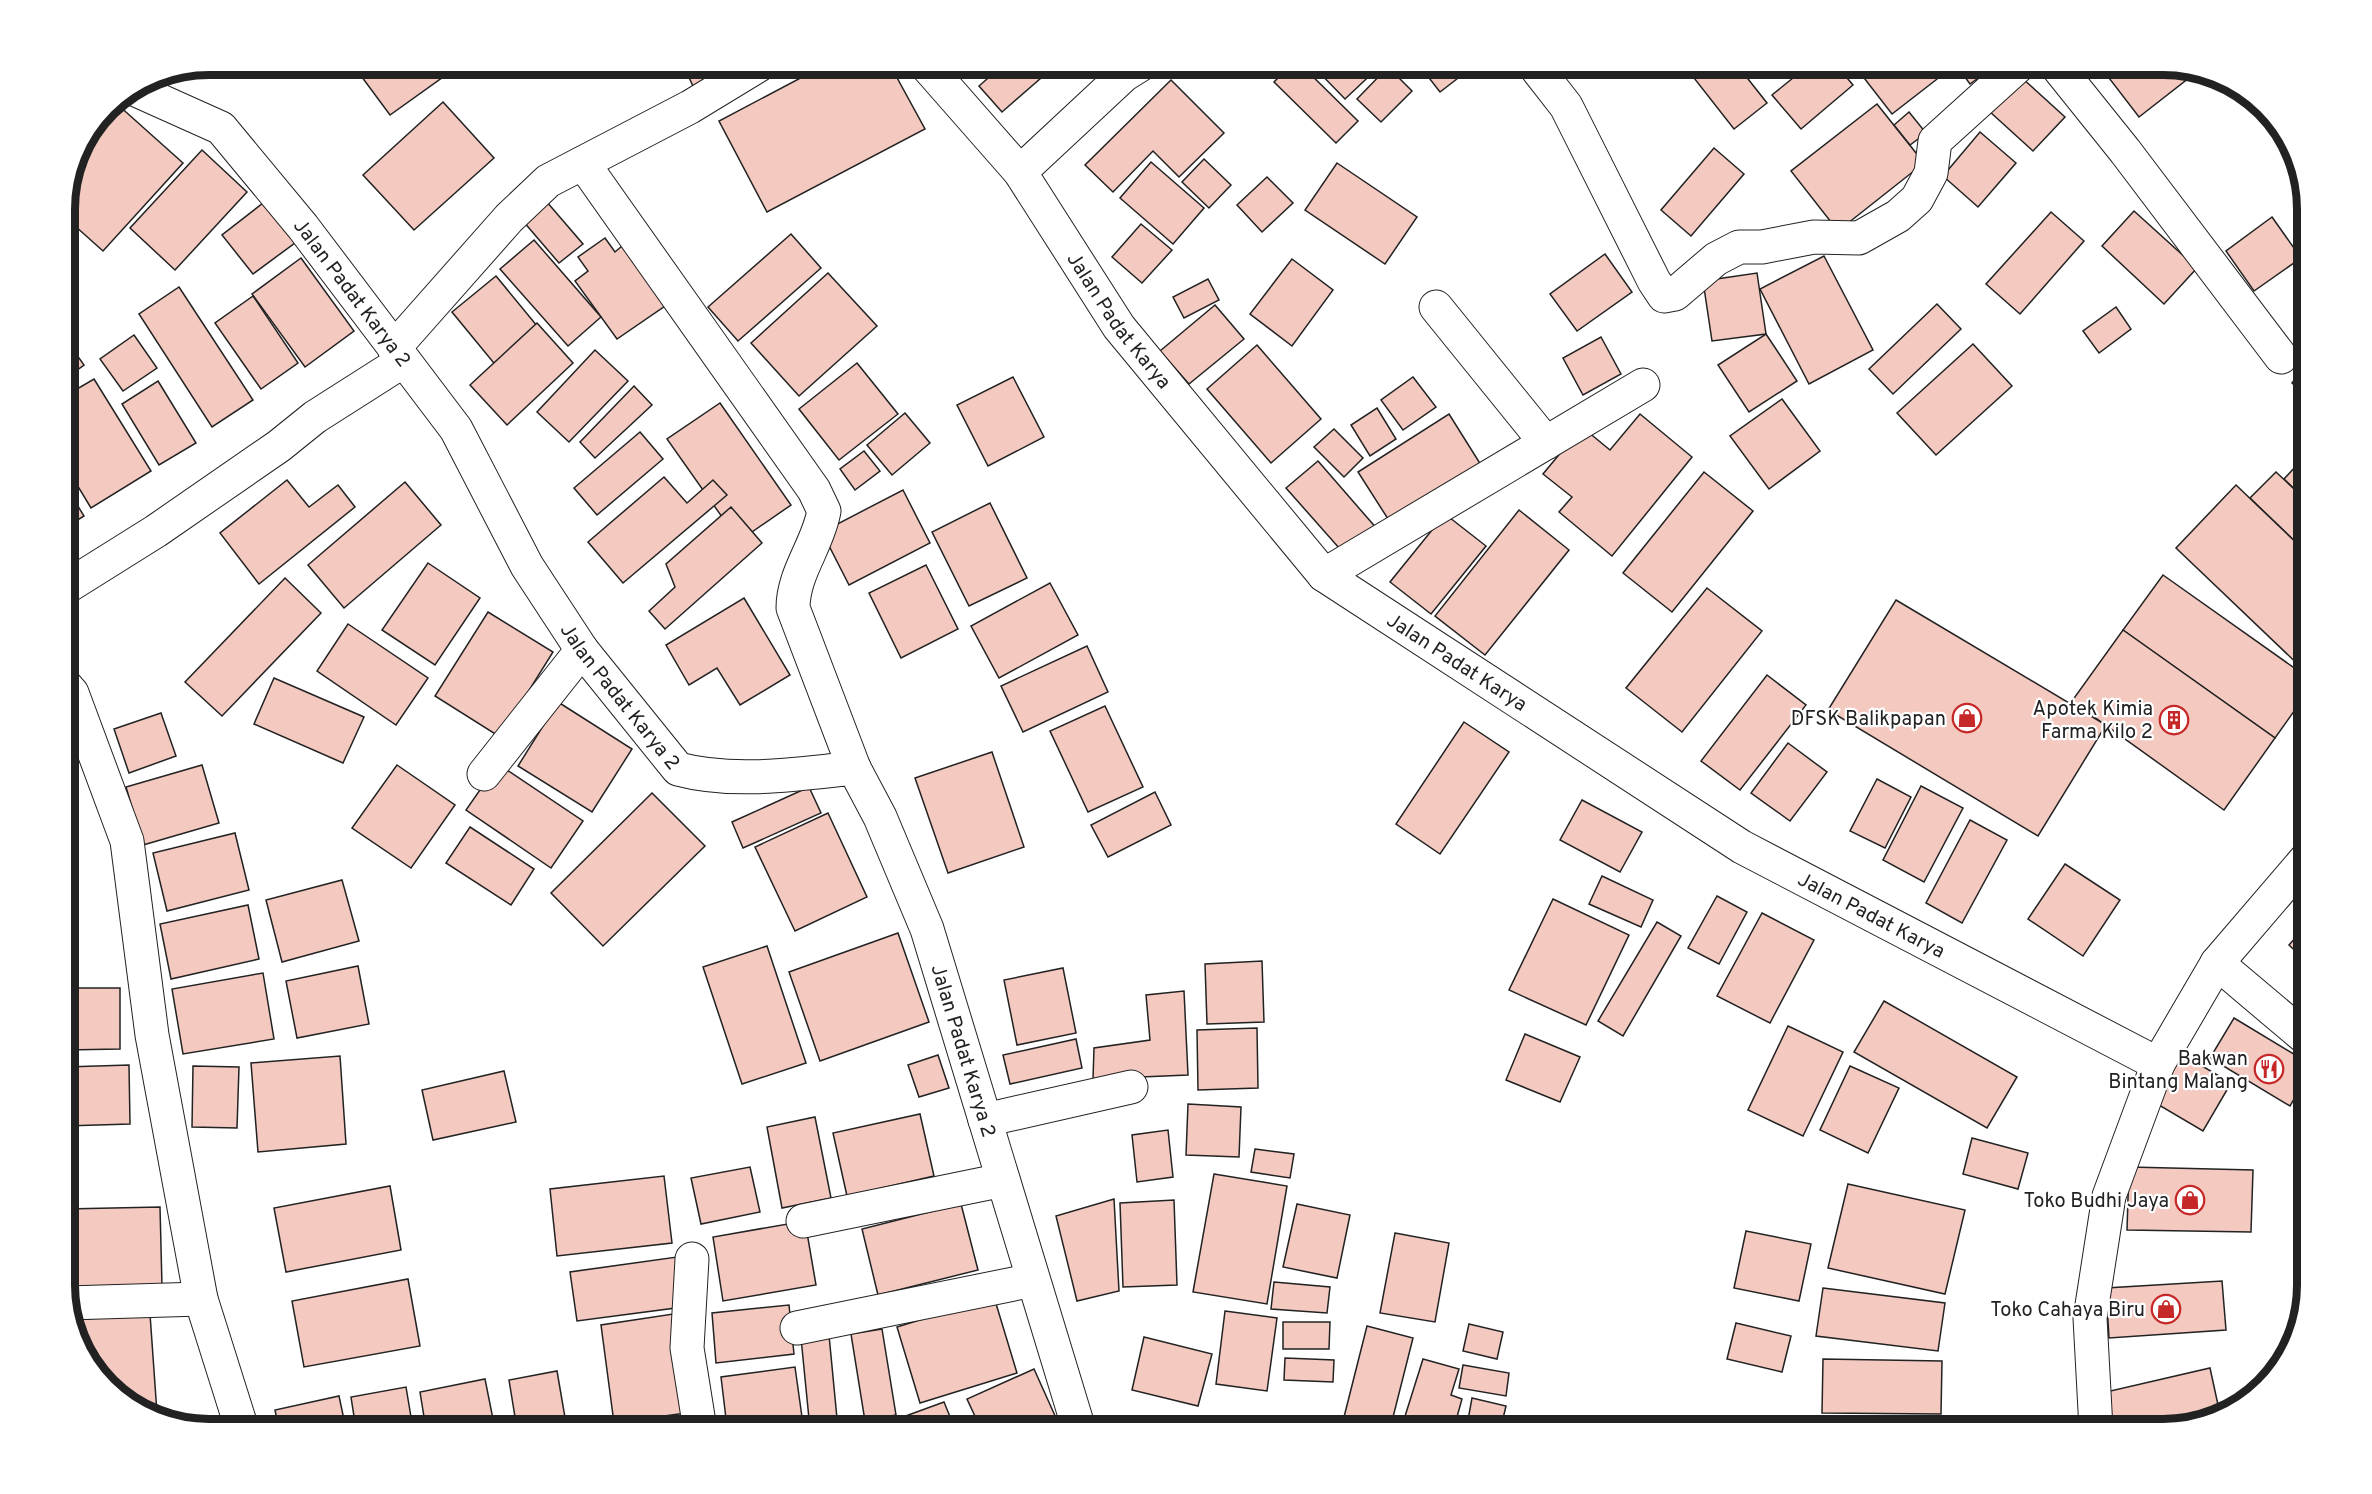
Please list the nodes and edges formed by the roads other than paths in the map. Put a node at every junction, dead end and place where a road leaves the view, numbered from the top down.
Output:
1 (741, 75) edge
2 (936, 75) edge
3 (1124, 75) edge
4 (1542, 75) edge
5 (2007, 75) edge
6 (2065, 75) edge
7 (142, 93) edge
8 (583, 163) junction
9 (1020, 172) junction
10 (1436, 307) dead end
11 (399, 354) junction
12 (2281, 357) dead end
13 (1643, 385) dead end
14 (1546, 443) junction
15 (1324, 575) junction
16 (75, 582) edge
17 (582, 650) junction
18 (75, 701) edge
19 (854, 768) junction
20 (484, 774) dead end
21 (2297, 870) edge
22 (2217, 963) junction
23 (2297, 1031) edge
24 (2158, 1064) junction
25 (1131, 1088) dead end
26 (985, 1120) junction
27 (1003, 1180) junction
28 (803, 1221) dead end
29 (692, 1259) dead end
30 (1033, 1280) junction
31 (201, 1299) junction
32 (77, 1303) edge
33 (797, 1328) dead end
34 (239, 1419) edge
35 (698, 1419) edge
36 (1076, 1419) edge
37 (2095, 1419) edge

1 - 8 main road
2 - 9 main road, Jalan Padat Karya
3 - 9 main road
4 - 5 main road
6 - 12 main road
7 - 11 main road, Jalan Padat Karya 2
8 - 11 main road
8 - 19 main road
9 - 15 main road, Jalan Padat Karya
10 - 14 main road
11 - 16 main road
11 - 17 main road, Jalan Padat Karya 2
13 - 14 main road
14 - 15 main road
15 - 24 main road, Jalan Padat Karya
17 - 19 main road, Jalan Padat Karya 2
17 - 20 main road
18 - 31 main road
19 - 26 main road, Jalan Padat Karya 2
21 - 22 main road
22 - 23 main road
22 - 24 main road
24 - 37 main road
25 - 26 main road
26 - 27 main road, Jalan Padat Karya 2
27 - 28 main road
27 - 30 main road, Jalan Padat Karya 2
29 - 35 main road
30 - 33 main road
30 - 36 main road, Jalan Padat Karya 2
31 - 32 main road
31 - 34 main road

